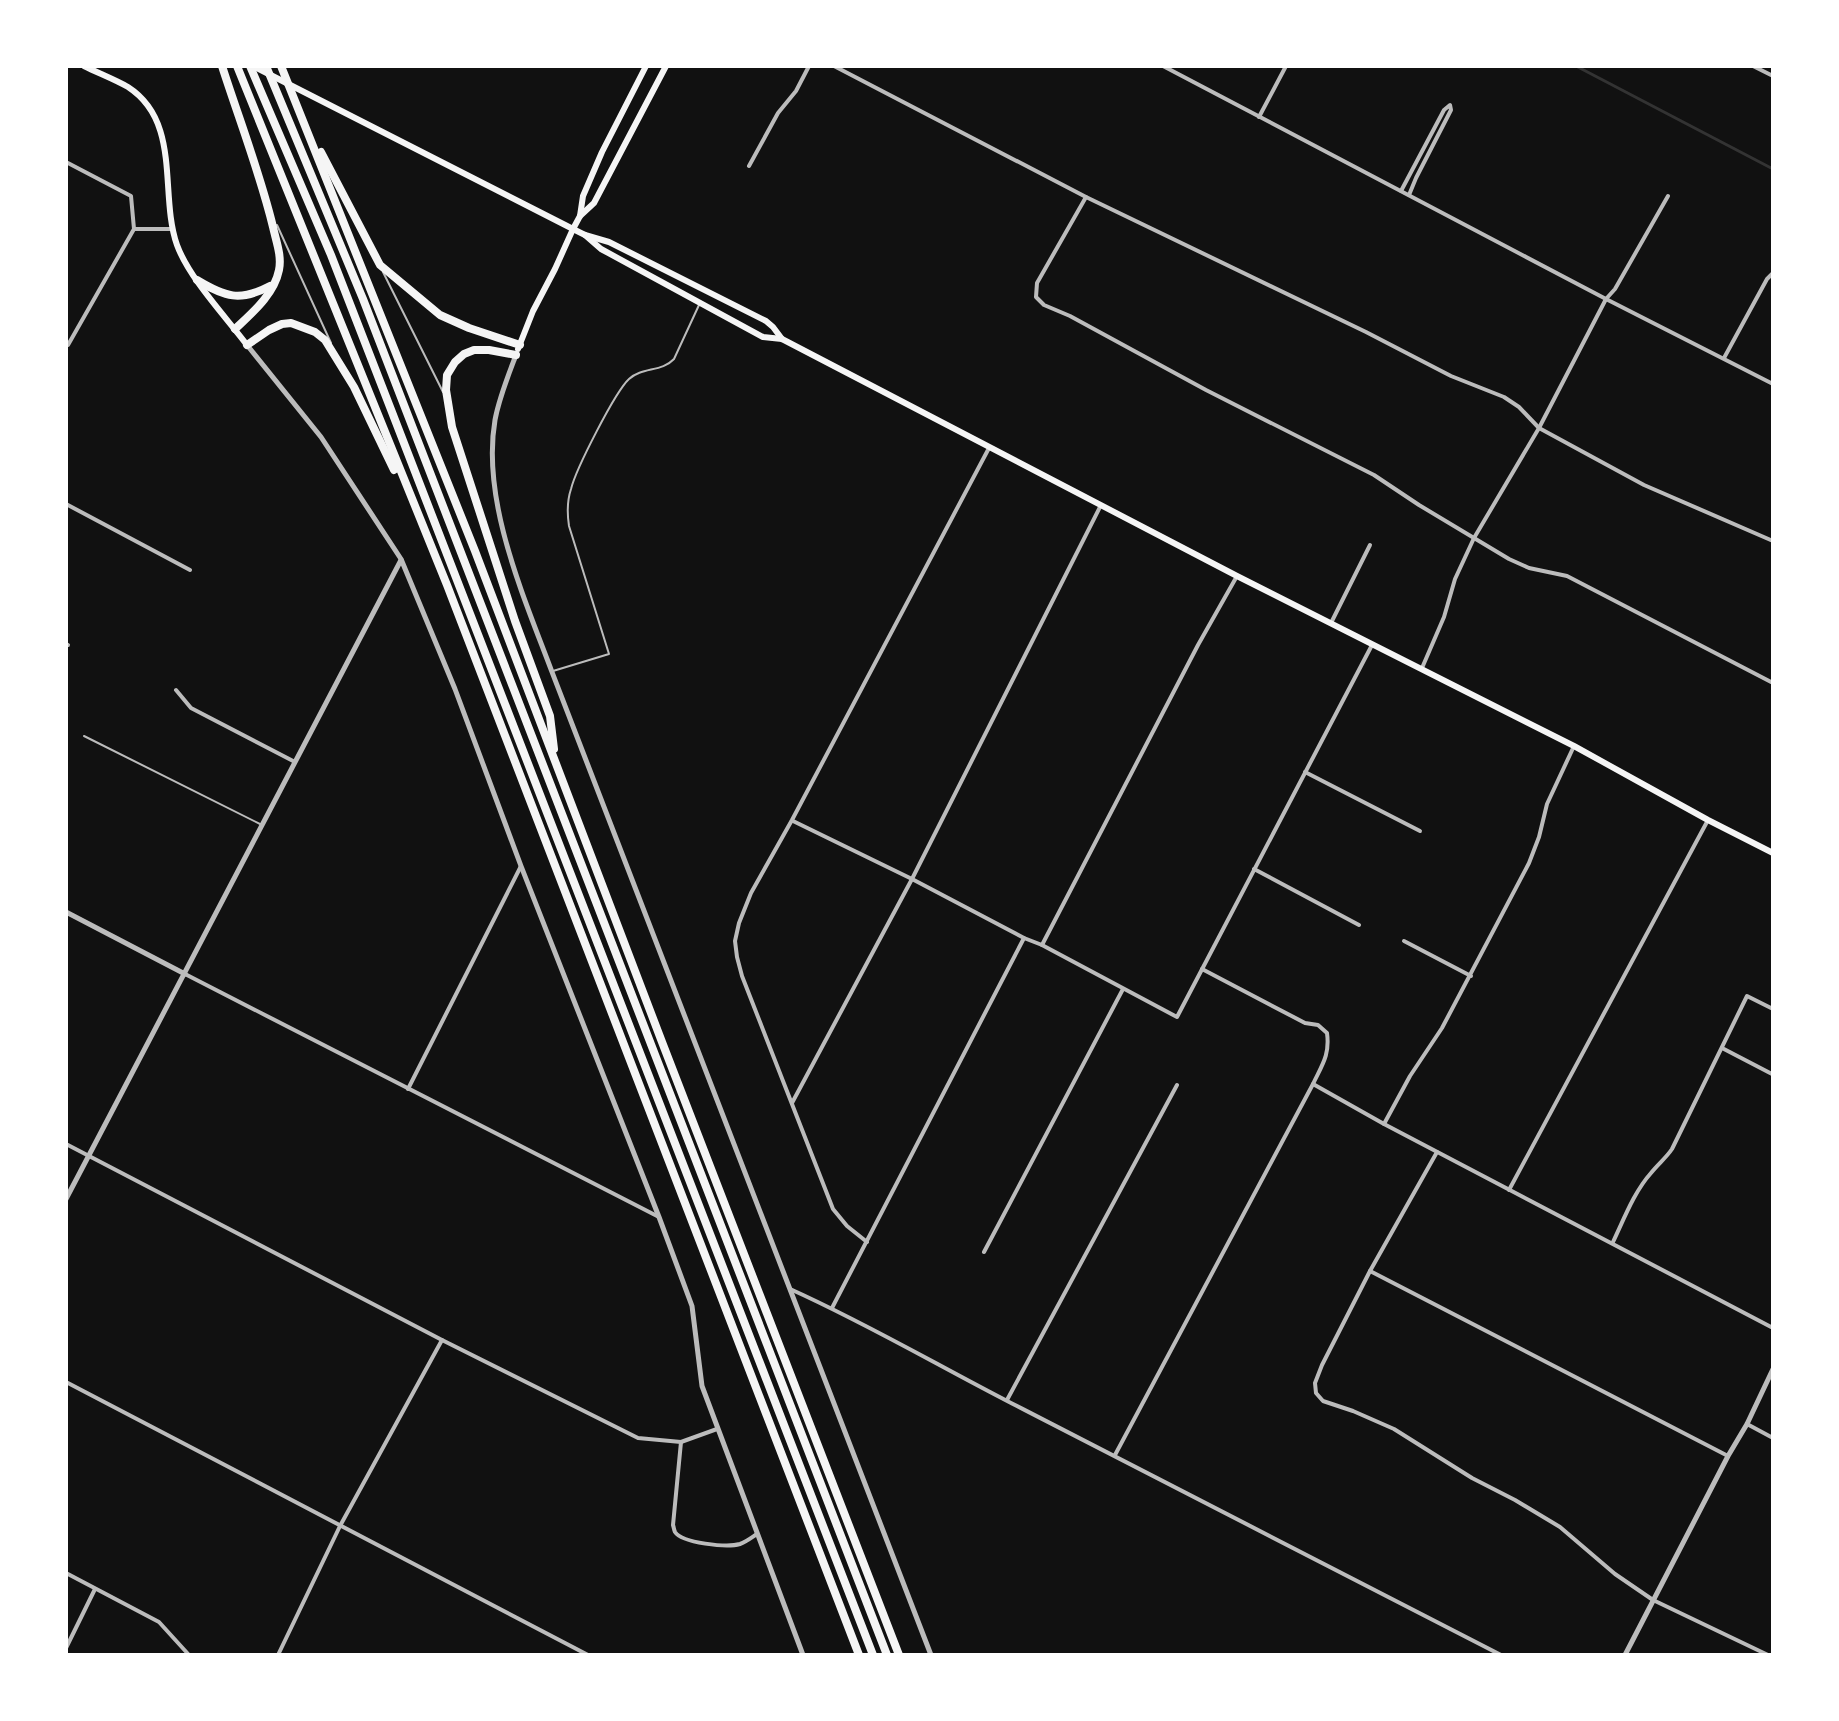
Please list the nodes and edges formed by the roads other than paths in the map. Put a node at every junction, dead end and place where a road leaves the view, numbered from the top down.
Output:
1 (84, 66) edge
2 (222, 66) edge
3 (252, 66) edge
4 (266, 66) edge
5 (281, 66) edge
6 (646, 66) edge
7 (666, 66) edge
8 (809, 66) edge
9 (834, 66) edge
10 (1163, 66) edge
11 (1286, 66) edge
12 (1753, 66) edge
13 (239, 70) edge
14 (1773, 76) edge
15 (296, 101) junction
16 (1259, 117) junction
17 (66, 162) edge
18 (749, 166) dead end
19 (1401, 191) junction
20 (1409, 195) junction
21 (1668, 196) dead end
22 (1086, 197) junction
23 (268, 206) junction
24 (580, 216) junction
25 (134, 229) junction
26 (173, 229) junction
27 (573, 229) junction
28 (585, 235) junction
29 (380, 265) junction
30 (1773, 273) edge
31 (197, 280) junction
32 (275, 284) junction
33 (1606, 299) junction
34 (700, 304) junction
35 (235, 329) junction
36 (782, 339) junction
37 (67, 344) edge
38 (247, 345) junction
39 (520, 345) junction
40 (516, 355) junction
41 (1724, 358) junction
42 (341, 363) junction
43 (1773, 384) edge
44 (448, 404) junction
45 (1539, 428) junction
46 (989, 447) junction
47 (66, 504) edge
48 (1102, 504) junction
49 (425, 531) junction
50 (1474, 538) junction
51 (1773, 541) edge
52 (1370, 545) dead end
53 (401, 559) junction
54 (190, 570) dead end
55 (1237, 576) junction
56 (1331, 623) junction
57 (1373, 643) junction
58 (1422, 668) junction
59 (552, 672) junction
60 (1773, 683) edge
61 (176, 690) dead end
62 (84, 736) dead end
63 (1574, 746) junction
64 (295, 762) junction
65 (556, 764) junction
66 (1305, 772) junction
67 (792, 820) junction
68 (1708, 820) junction
69 (262, 825) junction
70 (1420, 831) dead end
71 (1773, 853) edge
72 (521, 866) junction
73 (1254, 869) junction
74 (912, 879) junction
75 (66, 912) edge
76 (1359, 925) dead end
77 (1024, 938) junction
78 (1404, 941) dead end
79 (1042, 945) junction
80 (1202, 969) junction
81 (185, 974) junction
82 (1471, 976) junction
83 (1124, 989) junction
84 (1773, 1009) edge
85 (1722, 1048) junction
86 (1772, 1074) edge
87 (1313, 1084) junction
88 (1177, 1085) dead end
89 (408, 1089) junction
90 (792, 1103) junction
91 (1384, 1124) junction
92 (66, 1144) edge
93 (1437, 1152) junction
94 (88, 1156) junction
95 (1509, 1190) junction
96 (66, 1199) edge
97 (659, 1217) junction
98 (867, 1242) junction
99 (1612, 1243) junction
100 (984, 1252) dead end
101 (1370, 1271) junction
102 (790, 1289) junction
103 (832, 1308) junction
104 (1773, 1328) edge
105 (442, 1340) junction
106 (1773, 1369) edge
107 (66, 1382) edge
108 (1007, 1400) junction
109 (1747, 1424) junction
110 (717, 1429) junction
111 (1773, 1438) edge
112 (681, 1442) junction
113 (1115, 1455) junction
114 (1728, 1456) junction
115 (340, 1526) junction
116 (757, 1534) junction
117 (66, 1573) edge
118 (95, 1588) junction
119 (1653, 1600) junction
120 (66, 1648) edge
121 (189, 1655) edge
122 (278, 1655) edge
123 (588, 1655) edge
124 (803, 1655) edge
125 (859, 1655) edge
126 (873, 1655) edge
127 (887, 1655) edge
128 (899, 1655) edge
129 (931, 1655) edge
130 (1033, 1655) edge
131 (1041, 1655) edge
132 (1501, 1655) edge
133 (1625, 1655) edge
134 (1768, 1655) edge

1 - 26 main road
2 - 23 highway
3 - 27 main road
3 - 126 highway
4 - 127 highway
5 - 15 highway
6 - 24 main road
7 - 24 main road
8 - 18 street
9 - 22 street
10 - 16 street
11 - 16 street
12 - 14 street
13 - 49 highway
15 - 29 highway
15 - 65 highway
16 - 19 street
17 - 25 street
19 - 20 street
19 - 20 street
20 - 33 street
21 - 33 street
22 - 45 street
22 - 50 street
23 - 32 highway
23 - 42 lane
24 - 27 main road
25 - 26 street
25 - 37 street
26 - 31 main road
27 - 28 main road
27 - 39 main road
28 - 34 main road
28 - 36 main road
29 - 39 highway
29 - 44 lane
30 - 41 street
31 - 32 highway
31 - 35 main road
32 - 35 highway
33 - 41 street
33 - 45 street
34 - 36 main road
34 - 59 lane
35 - 38 main road
36 - 46 main road
38 - 42 highway
38 - 53 street
39 - 40 main road
40 - 44 highway
40 - 59 street
41 - 43 street
42 - 49 highway
44 - 65 highway
45 - 50 street
45 - 51 street
46 - 48 main road
46 - 67 street
47 - 54 street
48 - 55 main road
48 - 74 street
49 - 125 highway
50 - 58 street
50 - 60 street
52 - 56 street
53 - 64 street
53 - 72 street
55 - 56 main road
55 - 79 street
56 - 57 main road
57 - 58 main road
57 - 66 street
58 - 63 main road
59 - 102 street
61 - 64 street
62 - 69 lane
63 - 68 main road
63 - 82 street
64 - 69 street
65 - 128 highway
66 - 70 street
66 - 73 street
67 - 74 street
67 - 90 street
68 - 71 main road
68 - 95 street
69 - 81 street
72 - 89 street
72 - 97 street
73 - 76 street
73 - 80 street
74 - 77 street
74 - 90 street
75 - 81 street
77 - 79 street
77 - 98 street
78 - 82 street
79 - 83 street
80 - 83 street
80 - 87 street
81 - 89 street
81 - 94 street
82 - 91 street
83 - 100 street
84 - 85 street
85 - 86 street
85 - 99 street
87 - 91 street
87 - 113 street
88 - 108 street
89 - 97 street
90 - 98 street
91 - 93 street
92 - 94 street
93 - 95 street
93 - 101 street
94 - 96 street
94 - 105 street
95 - 99 street
97 - 110 street
98 - 103 street
99 - 104 street
101 - 114 street
101 - 119 street
102 - 103 street
102 - 129 street
103 - 108 street
105 - 112 street
105 - 115 street
106 - 109 street
107 - 115 street
108 - 113 street
109 - 111 street
109 - 114 street
110 - 112 street
110 - 116 street
112 - 116 street
113 - 132 street
114 - 119 street
115 - 122 street
115 - 123 street
116 - 124 street
117 - 118 street
118 - 120 street
118 - 121 street
119 - 133 street
119 - 134 street
130 - 131 street

